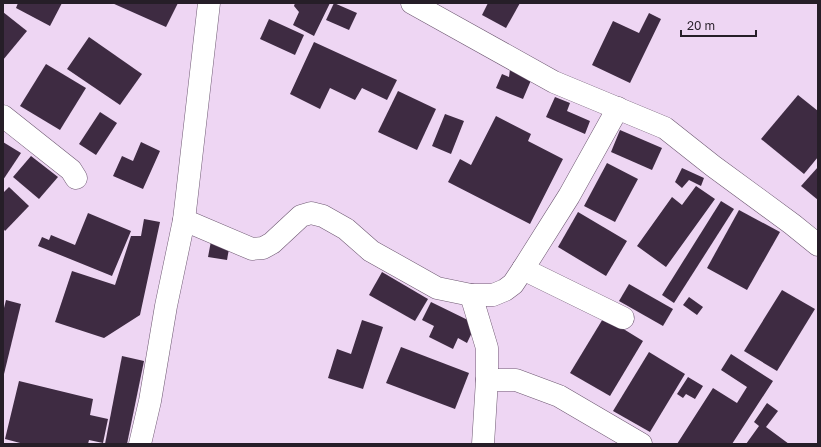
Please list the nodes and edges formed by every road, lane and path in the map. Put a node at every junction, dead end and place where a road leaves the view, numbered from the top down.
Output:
1 (209, 3) edge
2 (412, 3) edge
3 (618, 108) junction
4 (3, 116) edge
5 (76, 178) dead end
6 (184, 220) junction
7 (818, 245) edge
8 (524, 269) junction
9 (471, 295) junction
10 (623, 318) dead end
11 (487, 380) junction
12 (140, 444) edge
13 (483, 444) edge
14 (641, 444) edge

1 - 6 street
2 - 3 street
3 - 7 street
3 - 8 street
4 - 5 street
6 - 9 street
6 - 12 street
8 - 9 street
8 - 10 street
9 - 11 street
11 - 13 street
11 - 14 street

